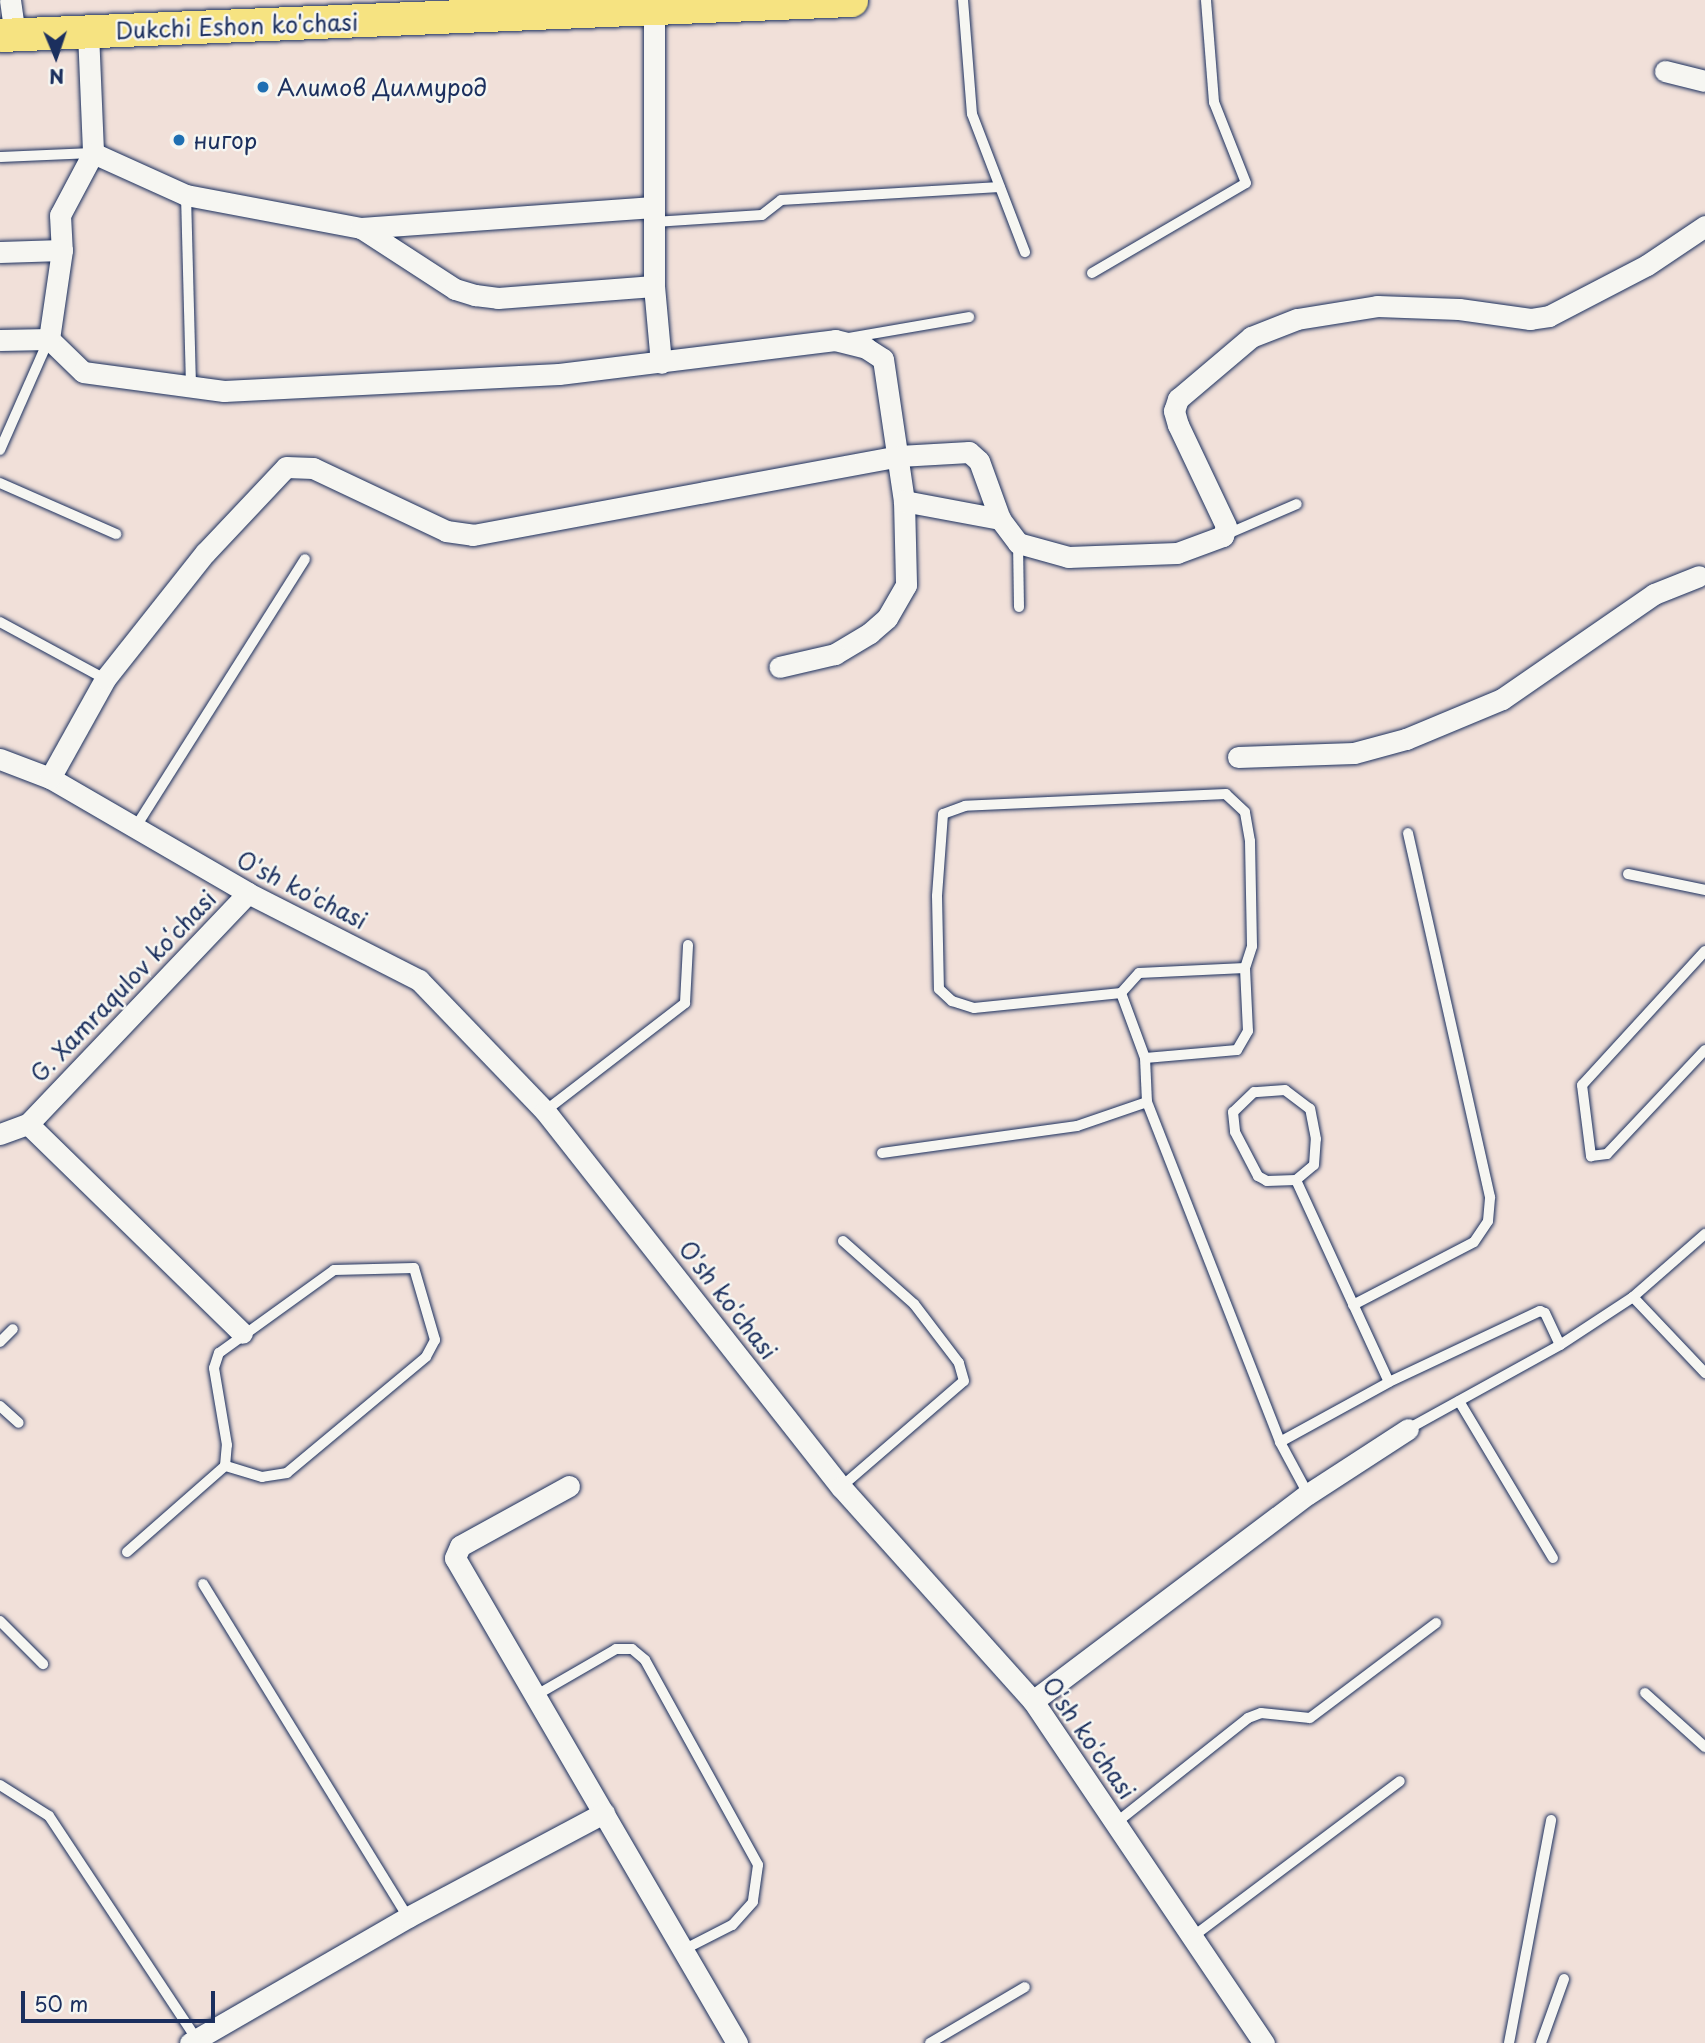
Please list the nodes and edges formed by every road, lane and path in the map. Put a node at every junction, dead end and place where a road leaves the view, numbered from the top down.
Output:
1 (10, 0) edge
2 (851, 0) edge
3 (963, 0) edge
4 (1206, 0) edge
5 (654, 8) junction
6 (88, 32) junction
7 (8, 34) edge
8 (1665, 71) dead end
9 (1705, 80) edge
10 (93, 153) junction
11 (0, 157) edge
12 (1000, 187) junction
13 (186, 195) junction
14 (654, 215) junction
15 (1705, 226) edge
16 (361, 228) junction
17 (62, 250) junction
18 (0, 252) edge
19 (1025, 252) dead end
20 (1092, 274) dead end
21 (654, 286) junction
22 (969, 317) dead end
23 (50, 339) junction
24 (0, 340) edge
25 (835, 340) junction
26 (661, 363) junction
27 (191, 387) junction
28 (0, 450) edge
29 (899, 456) junction
30 (0, 483) edge
31 (904, 501) junction
32 (1297, 504) dead end
33 (999, 519) junction
34 (116, 534) dead end
35 (1223, 536) junction
36 (1018, 543) junction
37 (305, 559) dead end
38 (1703, 576) edge
39 (1019, 607) dead end
40 (0, 622) edge
41 (779, 667) dead end
42 (105, 679) junction
43 (1238, 757) dead end
44 (0, 759) edge
45 (50, 778) junction
46 (135, 828) junction
47 (1408, 833) dead end
48 (1628, 874) dead end
49 (1705, 890) edge
50 (248, 893) junction
51 (688, 945) dead end
52 (1705, 951) edge
53 (1245, 968) junction
54 (1121, 993) junction
55 (1705, 1049) edge
56 (1145, 1058) junction
57 (1147, 1102) junction
58 (545, 1111) junction
59 (28, 1124) junction
60 (0, 1134) edge
61 (882, 1153) dead end
62 (1296, 1180) junction
63 (1705, 1234) edge
64 (843, 1241) dead end
65 (1633, 1297) junction
66 (1353, 1305) junction
67 (13, 1329) dead end
68 (242, 1333) junction
69 (0, 1342) edge
70 (1560, 1345) junction
71 (1704, 1370) edge
72 (1389, 1382) junction
73 (1459, 1401) junction
74 (0, 1406) edge
75 (19, 1423) dead end
76 (1408, 1429) joint
77 (1280, 1442) junction
78 (225, 1466) junction
79 (569, 1486) dead end
80 (841, 1487) junction
81 (1308, 1494) junction
82 (127, 1552) dead end
83 (1553, 1558) dead end
84 (203, 1584) dead end
85 (0, 1621) edge
86 (1436, 1623) dead end
87 (43, 1664) dead end
88 (1644, 1693) dead end
89 (533, 1697) junction
90 (1033, 1701) junction
91 (1705, 1748) edge
92 (1400, 1781) dead end
93 (0, 1785) edge
94 (604, 1813) junction
95 (1551, 1820) dead end
96 (1116, 1822) junction
97 (408, 1917) junction
98 (1195, 1936) junction
99 (685, 1949) junction
100 (1564, 1979) dead end
101 (1025, 1987) dead end
102 (194, 2041) edge
103 (737, 2043) edge
104 (930, 2043) edge
105 (1264, 2043) edge
106 (1509, 2043) edge
107 (1541, 2043) edge

1 - 7 street
2 - 5 main road, Dukchi Eshon ko'chasi
3 - 12 lane
4 - 20 lane
5 - 6 main road, Dukchi Eshon ko'chasi
5 - 14 street
6 - 7 main road, Dukchi Eshon ko'chasi
6 - 10 street
8 - 9 street
10 - 11 lane
10 - 13 street
10 - 17 street
12 - 14 lane
12 - 19 lane
13 - 16 street
13 - 27 lane
14 - 16 street
14 - 21 street
15 - 35 street
16 - 21 street
17 - 18 street
17 - 23 street
21 - 26 street
22 - 25 lane
23 - 24 street
23 - 27 street
23 - 28 lane
25 - 26 street
25 - 29 street
26 - 27 street
29 - 31 street
29 - 33 street
29 - 42 street
30 - 34 lane
31 - 33 street
31 - 41 street
32 - 35 lane
33 - 36 street
35 - 36 street
36 - 39 lane
37 - 46 lane
38 - 43 street
40 - 42 lane
42 - 45 street
44 - 45 street, O'sh ko'chasi
45 - 46 street, O'sh ko'chasi
46 - 50 street, O'sh ko'chasi
47 - 66 lane
48 - 49 lane
50 - 58 street, O'sh ko'chasi
50 - 59 street, G. Xamraqulov koʻchasi
51 - 58 lane
52 - 55 lane
53 - 54 lane
53 - 54 lane
53 - 56 lane
54 - 56 lane
56 - 57 lane
57 - 61 lane
57 - 77 lane
58 - 80 street, O'sh ko'chasi
59 - 60 street, G. Xamraqulov koʻchasi
59 - 68 street
62 - 62 lane
62 - 66 lane
63 - 65 lane
64 - 80 lane
65 - 70 lane
65 - 71 lane
66 - 72 lane
67 - 69 lane
68 - 78 lane
68 - 78 lane
70 - 72 lane
70 - 73 lane
72 - 77 lane
73 - 76 lane
73 - 83 lane
74 - 75 lane
76 - 81 street
77 - 81 lane
78 - 82 lane
79 - 89 street
80 - 90 street, O'sh ko'chasi
81 - 90 street
84 - 97 lane
85 - 87 lane
86 - 96 lane
88 - 91 lane
89 - 94 street
89 - 99 lane
90 - 96 street, O'sh ko'chasi
92 - 98 lane
93 - 102 lane
94 - 97 street
94 - 99 street
95 - 106 lane
96 - 98 street, O'sh ko'chasi
97 - 102 street
98 - 105 street, O'sh ko'chasi
99 - 103 street
100 - 107 lane
101 - 104 lane

